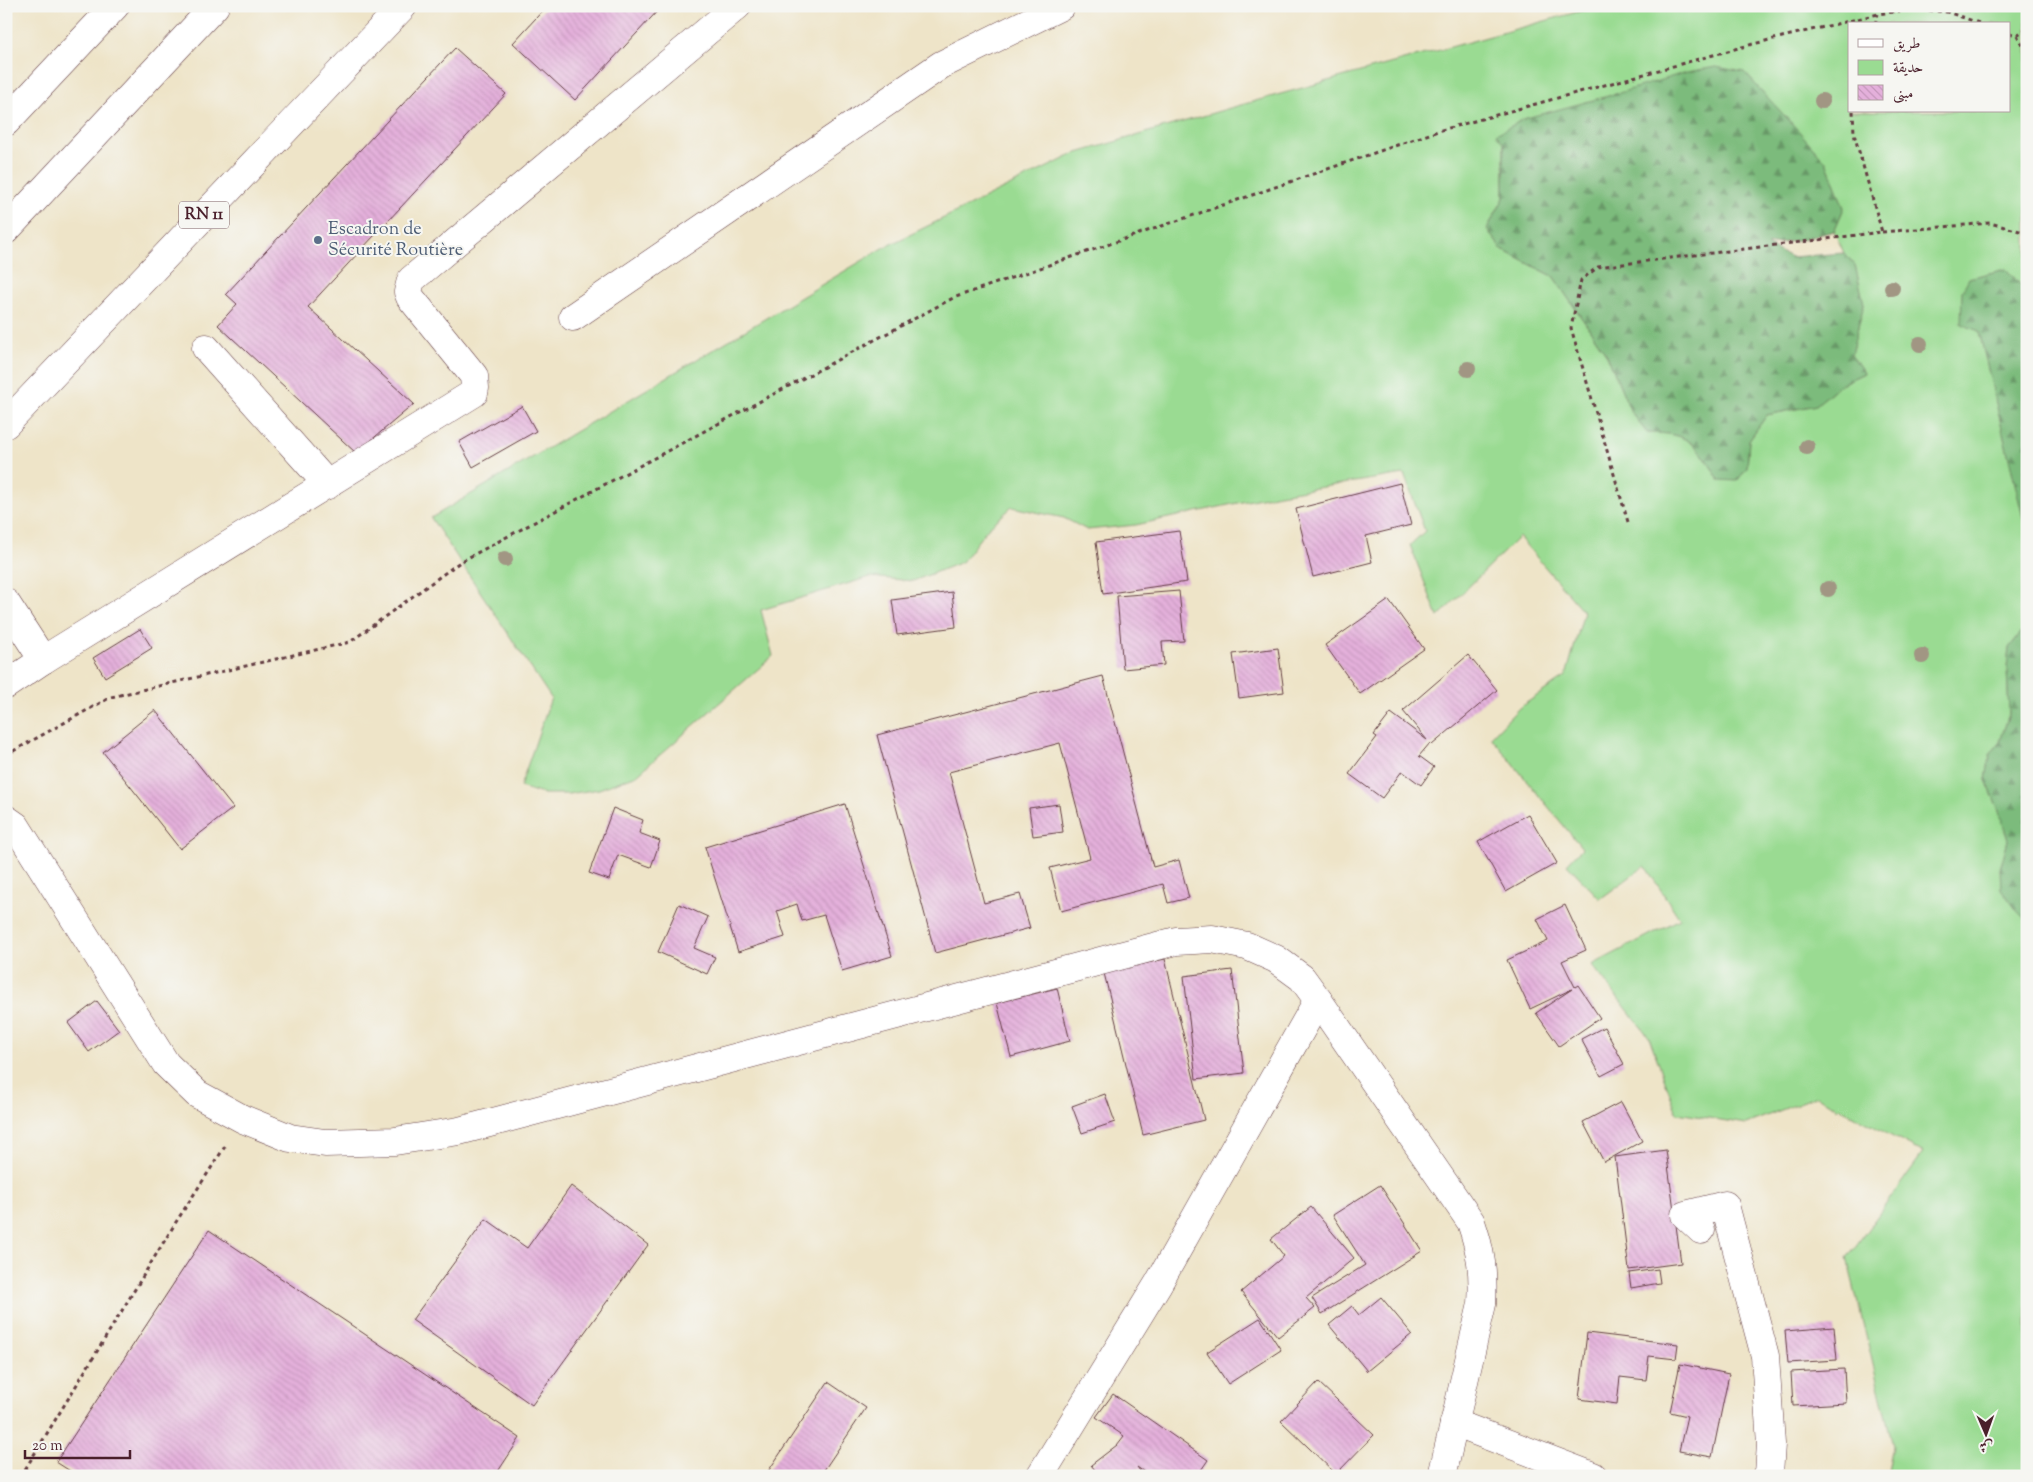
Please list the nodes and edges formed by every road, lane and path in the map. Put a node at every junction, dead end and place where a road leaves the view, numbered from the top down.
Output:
1 (115, 6) edge
2 (215, 6) edge
3 (402, 6) edge
4 (737, 6) edge
5 (1062, 6) edge
6 (1878, 14) junction
7 (1876, 22) edge
8 (1976, 22) edge
9 (2027, 28) edge
10 (2010, 32) edge
11 (2017, 35) junction
12 (2027, 54) edge
13 (1853, 112) edge
14 (6, 122) edge
15 (6, 230) edge
16 (1882, 232) junction
17 (2027, 233) edge
18 (573, 317) dead end
19 (206, 348) dead end
20 (6, 424) edge
21 (328, 484) junction
22 (1628, 522) dead end
23 (6, 603) edge
24 (43, 660) junction
25 (6, 685) edge
26 (6, 755) edge
27 (6, 819) edge
28 (1318, 1000) junction
29 (243, 1119) junction
30 (1701, 1230) dead end
31 (1454, 1423) junction
32 (21, 1476) edge
33 (1040, 1476) edge
34 (1442, 1476) edge
35 (1593, 1476) edge
36 (1767, 1476) edge

1 - 14 main road
2 - 15 main road
3 - 20 main road, RN 11
4 - 21 main road
5 - 18 main road
6 - 7 path
6 - 8 path
6 - 26 path
9 - 11 path
10 - 11 path
11 - 12 path
13 - 16 path
16 - 17 path
16 - 22 path
19 - 21 main road
21 - 24 main road
23 - 24 main road
24 - 25 main road
27 - 29 main road
28 - 29 main road
28 - 31 main road
28 - 33 main road
29 - 32 path
30 - 36 main road
31 - 34 main road
31 - 35 main road

